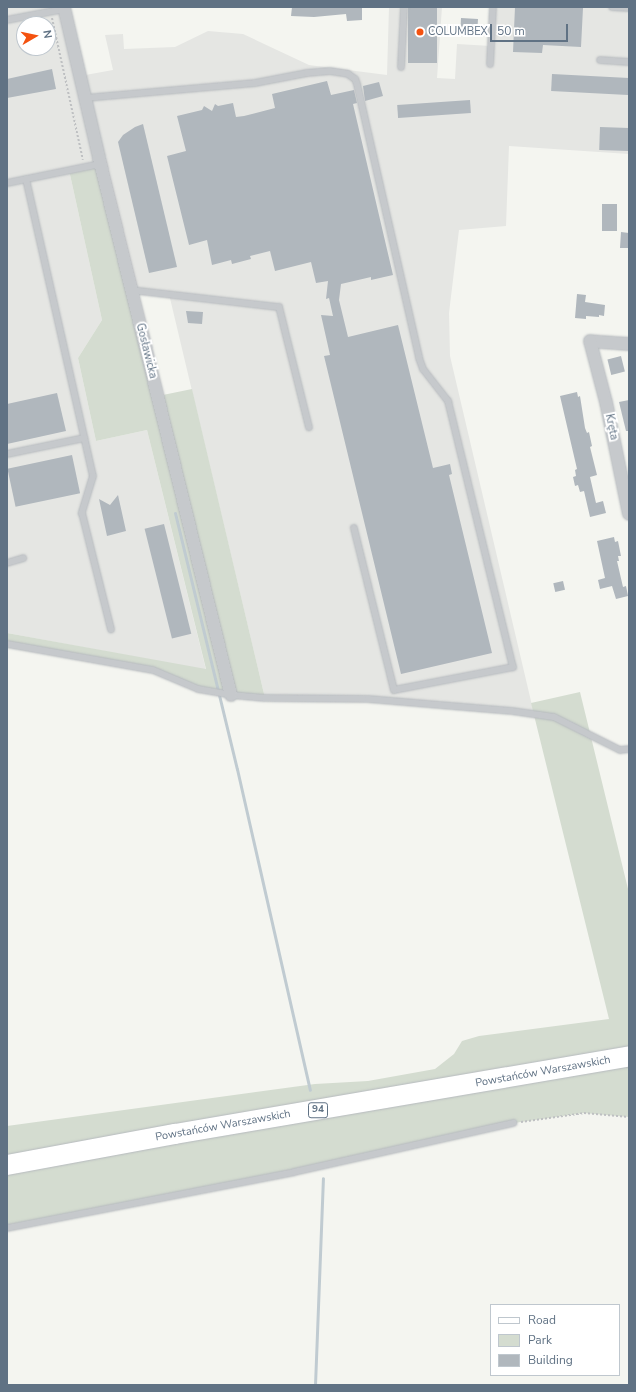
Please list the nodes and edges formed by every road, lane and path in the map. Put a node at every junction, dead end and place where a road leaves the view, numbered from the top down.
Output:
1 (32, 7) edge
2 (404, 7) edge
3 (493, 7) edge
4 (612, 7) edge
5 (64, 8) edge
6 (629, 8) edge
7 (51, 11) junction
8 (34, 15) junction
9 (7, 20) edge
10 (600, 60) dead end
11 (629, 62) edge
12 (490, 64) dead end
13 (401, 67) dead end
14 (85, 98) junction
15 (100, 164) junction
16 (84, 167) junction
17 (26, 179) junction
18 (7, 183) edge
19 (131, 290) junction
20 (629, 344) edge
21 (310, 428) dead end
22 (84, 438) junction
23 (7, 454) edge
24 (629, 514) edge
25 (354, 528) dead end
26 (23, 558) dead end
27 (7, 563) edge
28 (111, 629) dead end
29 (7, 644) edge
30 (231, 695) junction
31 (629, 749) edge
32 (629, 1056) edge
33 (629, 1117) edge
34 (514, 1123) joint
35 (7, 1165) edge
36 (7, 1228) edge

1 - 8 lane
2 - 13 lane
3 - 12 lane
4 - 6 lane
5 - 7 lane
5 - 14 street, Gosławicka
7 - 8 lane
7 - 16 path
8 - 9 lane
10 - 11 lane
14 - 15 street, Gosławicka
14 - 25 lane
15 - 16 lane
15 - 19 street, Gosławicka
16 - 17 lane
17 - 18 lane
17 - 22 lane
19 - 21 lane
19 - 30 street, Gosławicka
20 - 24 street, Kręta
22 - 23 lane
22 - 28 lane
26 - 27 lane
29 - 30 lane
30 - 31 lane
32 - 35 main road, Powstańców Warszawskich / 94
33 - 34 path
34 - 36 lane

